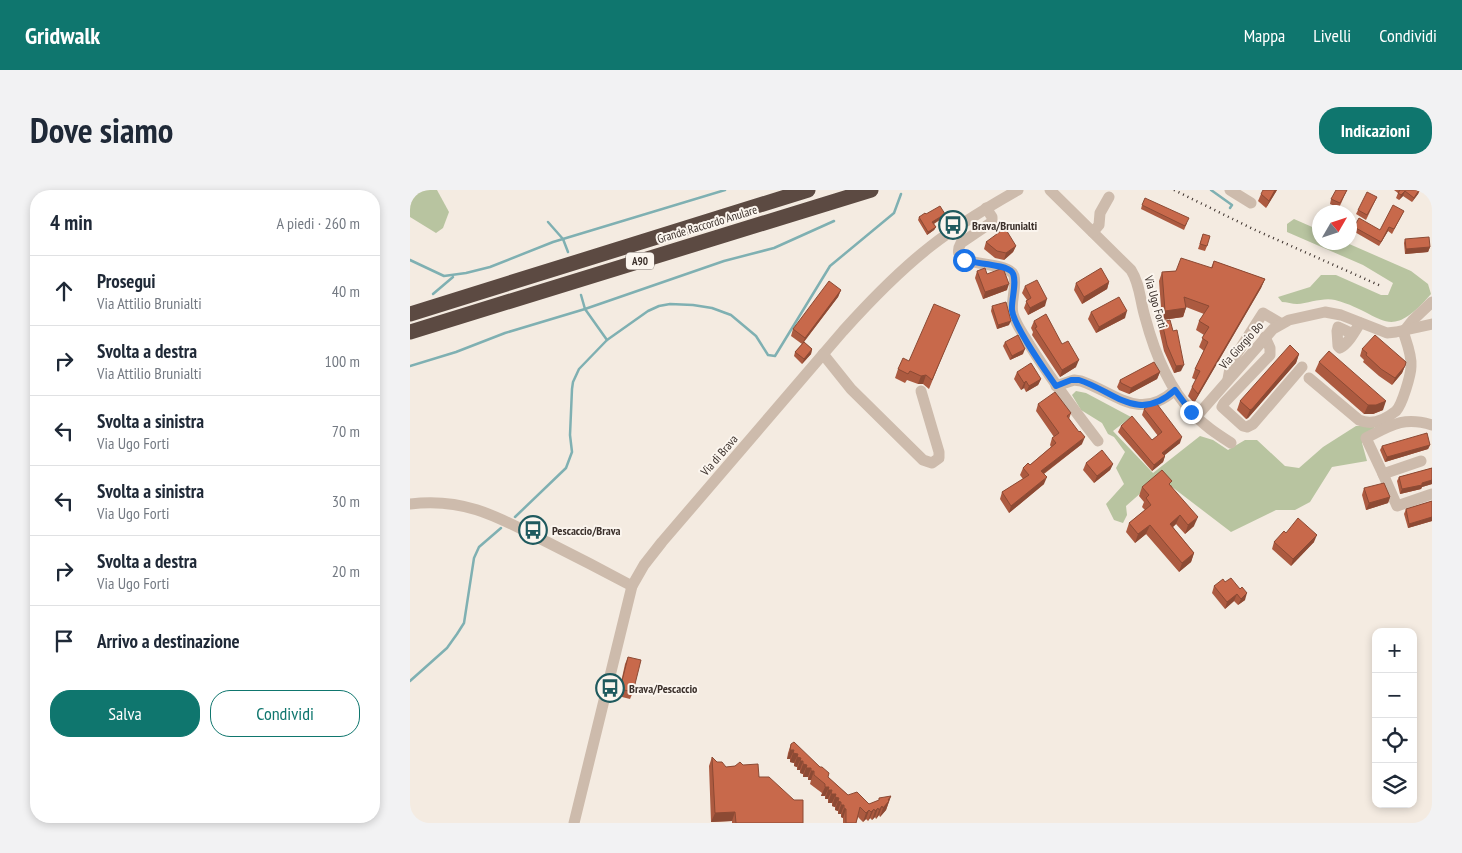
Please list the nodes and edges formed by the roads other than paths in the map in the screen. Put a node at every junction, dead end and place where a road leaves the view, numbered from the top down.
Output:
1 (808, 190) edge
2 (871, 190) edge
3 (1018, 190) edge
4 (1230, 190) edge
5 (1052, 191) edge
6 (1109, 197) dead end
7 (1251, 203) dead end
8 (986, 208) junction
9 (1093, 232) junction
10 (1432, 302) edge
11 (410, 314) edge
12 (1280, 323) junction
13 (1360, 323) junction
14 (1432, 324) edge
15 (1404, 330) junction
16 (410, 332) edge
17 (1353, 334) dead end
18 (1265, 337) junction
19 (824, 354) junction
20 (1302, 367) dead end
21 (1309, 378) dead end
22 (1228, 380) junction
23 (1056, 386) junction
24 (1175, 390) junction
25 (921, 391) dead end
26 (1196, 417) junction
27 (1432, 425) edge
28 (1098, 442) dead end
29 (1231, 443) dead end
30 (1421, 461) dead end
31 (1383, 474) junction
32 (1432, 494) edge
33 (410, 504) edge
34 (632, 586) junction
35 (574, 823) edge

1 - 11 highway, Grande Raccordo Anulare / A90
2 - 16 highway, Grande Raccordo Anulare / A90
3 - 8 street, Via di Brava
4 - 7 street
5 - 9 street, Via Ugo Forti
6 - 9 street
8 - 19 street, Via di Brava
8 - 23 street
9 - 24 street, Via Ugo Forti
10 - 15 street
12 - 13 street, Via Giorgio Bo
12 - 18 street, Via Giorgio Bo
12 - 22 street
13 - 15 street, Via Giorgio Bo
13 - 17 street
14 - 15 street, Via Giorgio Bo
15 - 21 street
18 - 20 street
18 - 22 street, Via Giorgio Bo
19 - 25 street
19 - 34 street, Via di Brava
22 - 26 street, Via Giorgio Bo
23 - 24 street
23 - 28 street
24 - 26 street, Via Ugo Forti
26 - 29 street, Via Ugo Forti
27 - 31 street
30 - 31 street
31 - 32 street
33 - 34 street
34 - 35 street, Via di Brava

